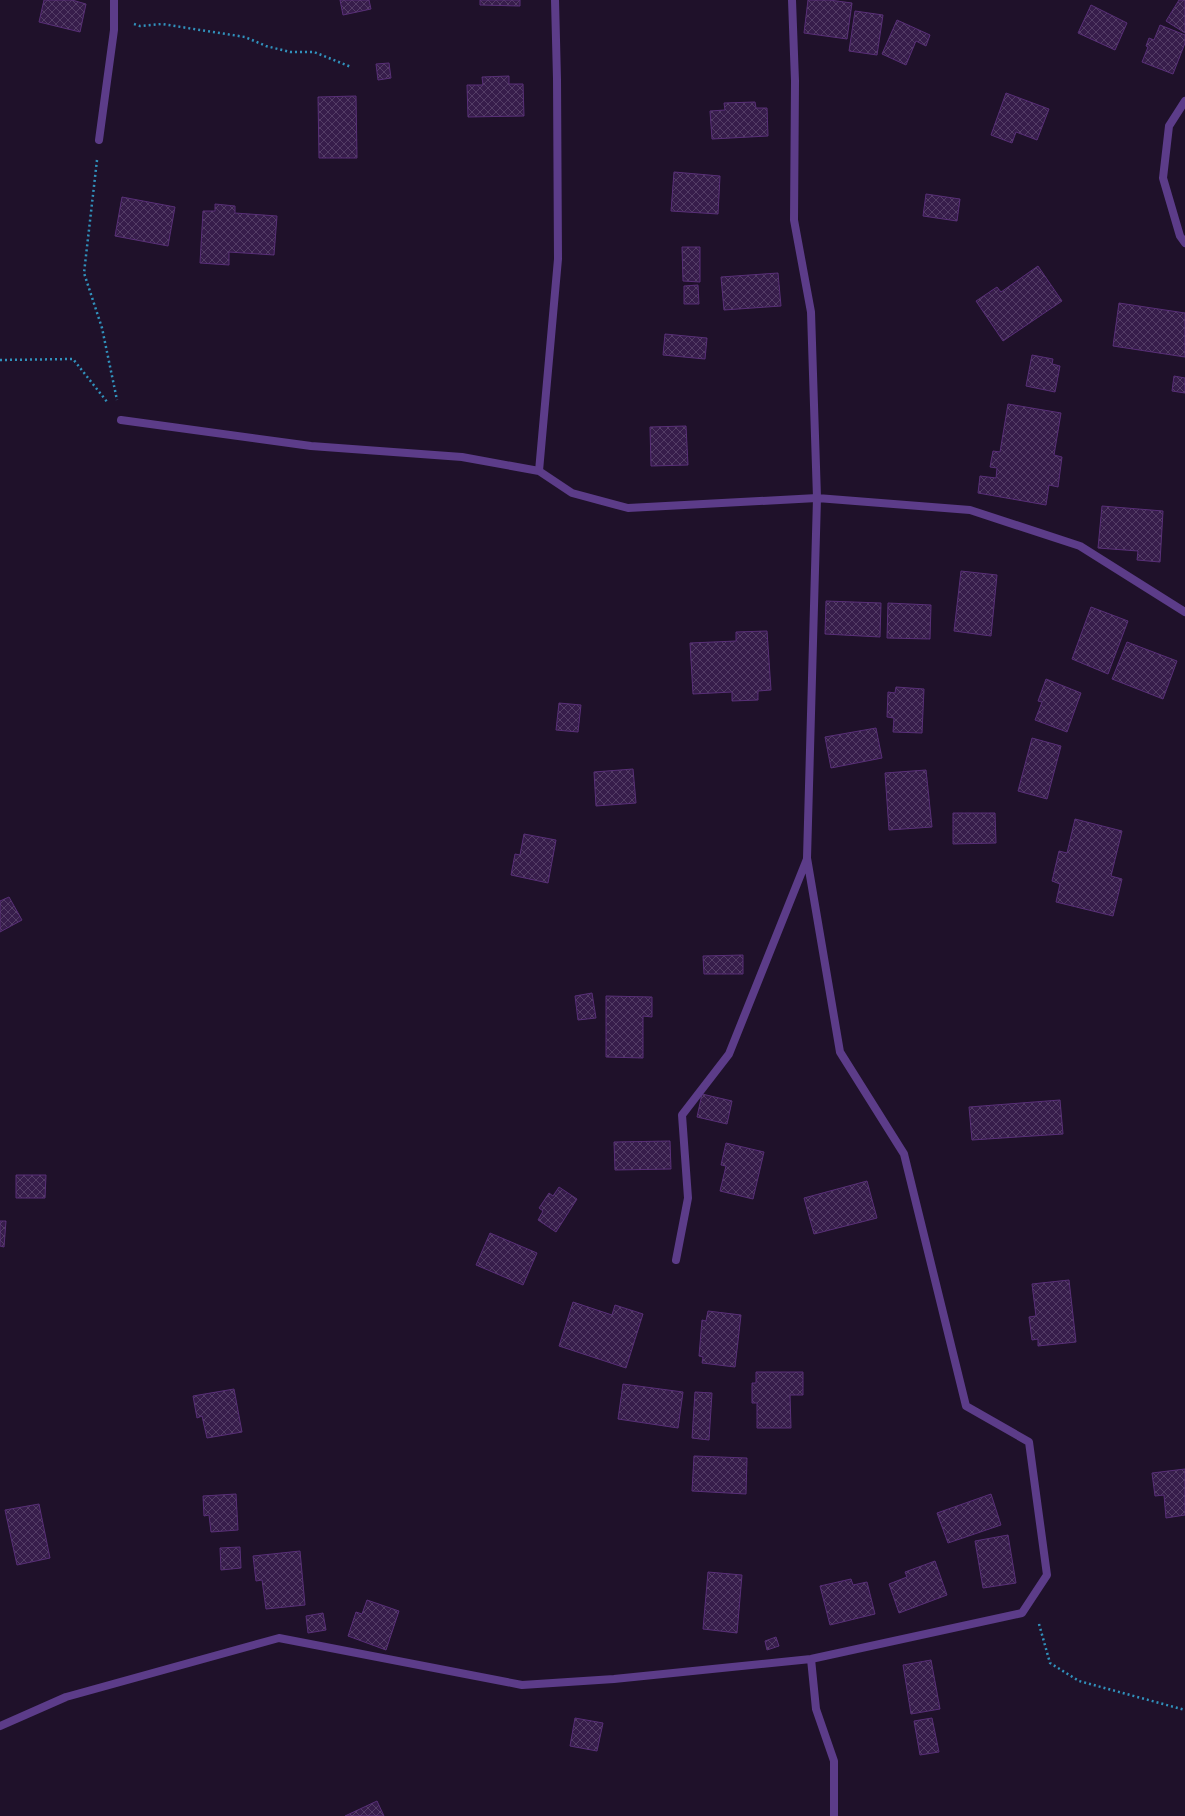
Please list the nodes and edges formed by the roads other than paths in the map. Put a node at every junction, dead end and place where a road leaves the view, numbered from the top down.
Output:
1 (114, 0) edge
2 (554, 0) edge
3 (792, 0) edge
4 (1185, 101) edge
5 (99, 140) road end
6 (1185, 244) edge
7 (121, 420) road end
8 (539, 470) junction
9 (817, 498) junction
10 (1185, 612) edge
11 (807, 858) junction
12 (676, 1260) dead end
13 (811, 1659) junction
14 (0, 1726) edge
15 (834, 1816) edge

1 - 5 street
2 - 8 street
3 - 9 street
4 - 6 street
7 - 8 street
8 - 9 street
9 - 10 street
9 - 11 street
11 - 12 street
11 - 13 street
13 - 14 street
13 - 15 street

